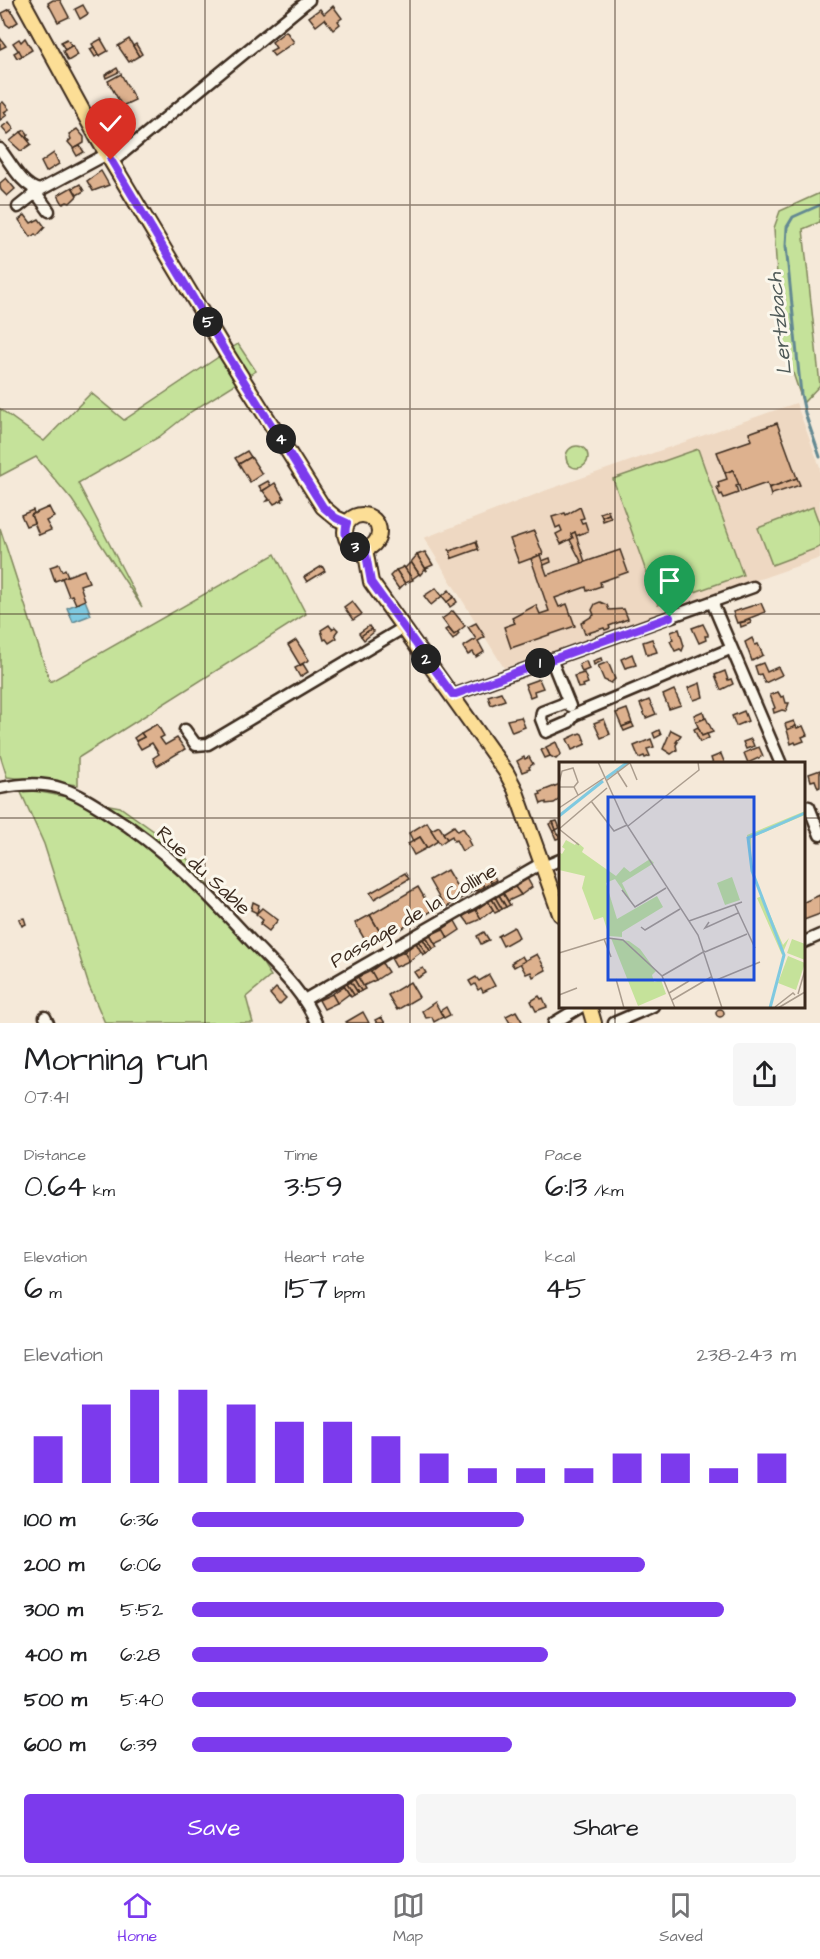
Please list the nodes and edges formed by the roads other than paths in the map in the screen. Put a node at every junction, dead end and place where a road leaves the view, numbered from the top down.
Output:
1 (22, 0) edge
2 (309, 0) edge
3 (0, 148) edge
4 (109, 157) junction
5 (34, 192) junction
6 (18, 207) dead end
7 (49, 211) dead end
8 (347, 523) junction
9 (365, 549) junction
10 (753, 587) dead end
11 (712, 602) junction
12 (403, 628) junction
13 (730, 649) junction
14 (551, 659) junction
15 (453, 695) junction
16 (568, 702) junction
17 (574, 715) junction
18 (185, 730) dead end
19 (780, 762) edge
20 (0, 788) edge
21 (805, 806) edge
22 (820, 835) edge
23 (559, 861) edge
24 (543, 865) junction
25 (559, 909) edge
26 (820, 935) edge
27 (805, 942) edge
28 (304, 1000) junction
29 (579, 1008) edge
30 (590, 1008) edge
31 (648, 1008) edge
32 (316, 1023) edge
33 (554, 1023) edge
34 (594, 1023) edge
35 (614, 1023) edge

1 - 4 main road
2 - 4 street
3 - 5 street
4 - 5 street
4 - 8 main road
5 - 6 street
5 - 7 street
8 - 9 main road
8 - 9 main road
9 - 12 main road
10 - 11 street
11 - 13 street
11 - 14 street
12 - 15 main road
12 - 18 street
13 - 17 street
13 - 19 street
14 - 15 street
14 - 16 street
15 - 24 main road
16 - 17 street
16 - 17 street
20 - 28 street, Rue du Sable
21 - 22 street
23 - 24 street, Passage de la Colline
24 - 25 main road
24 - 28 street, Passage de la Colline
26 - 27 street
28 - 32 street, Rue du Sable
29 - 33 street
30 - 34 main road
31 - 35 street

